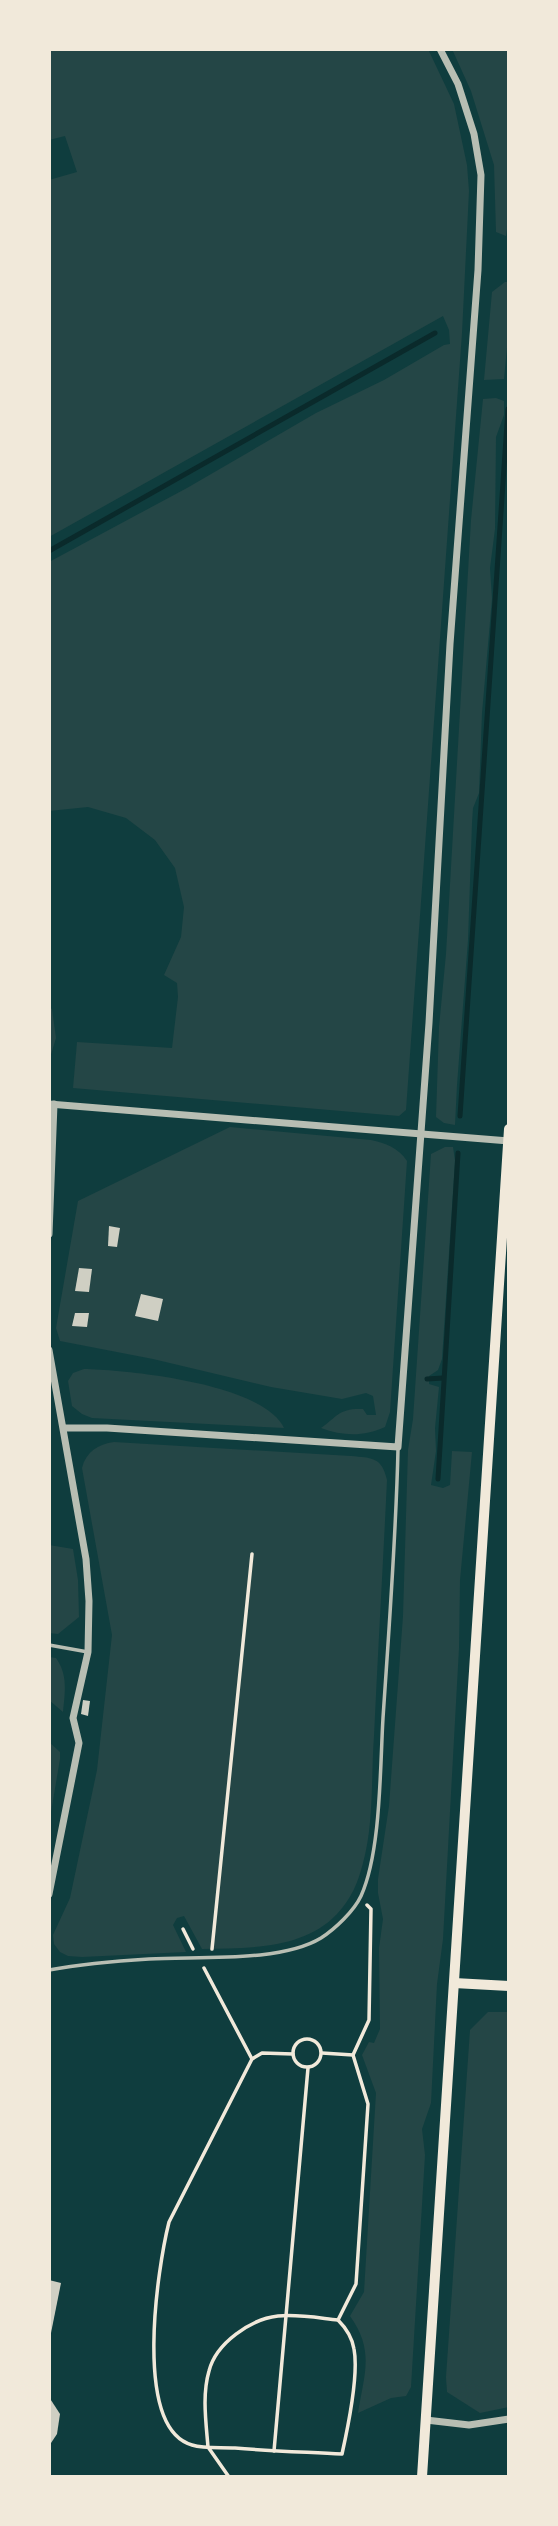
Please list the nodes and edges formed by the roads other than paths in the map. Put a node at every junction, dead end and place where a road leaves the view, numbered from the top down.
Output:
1 (440, 49) edge
2 (51, 1104) edge
3 (509, 1129) edge
4 (420, 1133) junction
5 (509, 1141) edge
6 (49, 1234) edge
7 (49, 1350) edge
8 (64, 1428) junction
9 (398, 1447) junction
10 (49, 1645) edge
11 (88, 1652) junction
12 (49, 1894) edge
13 (49, 1970) edge
14 (454, 1983) junction
15 (509, 1986) edge
16 (426, 2420) junction
17 (509, 2420) edge
18 (422, 2477) edge

1 - 4 street
2 - 4 street
2 - 6 street
3 - 5 main road
4 - 5 street
4 - 9 street
5 - 14 main road
7 - 8 street
8 - 9 street
8 - 11 street
9 - 13 lane
10 - 11 lane
11 - 12 street
14 - 15 main road
14 - 16 main road
16 - 17 street
16 - 18 main road

